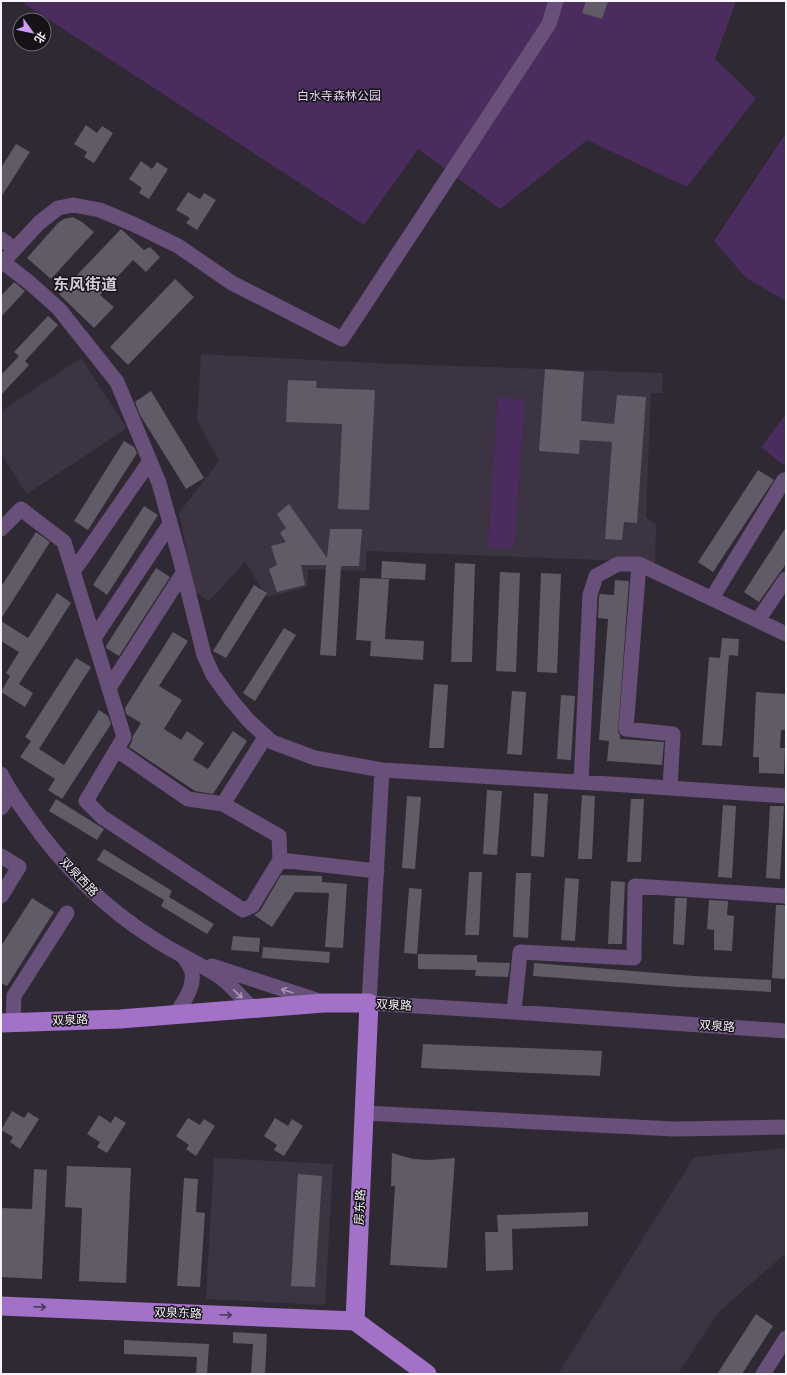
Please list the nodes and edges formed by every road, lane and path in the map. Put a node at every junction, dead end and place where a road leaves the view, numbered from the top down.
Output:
1 (556, 1) edge
2 (1, 239) edge
3 (15, 250) junction
4 (2, 263) edge
5 (150, 461) junction
6 (786, 482) edge
7 (170, 524) junction
8 (1, 529) edge
9 (639, 564) junction
10 (73, 572) junction
11 (183, 574) junction
12 (786, 579) edge
13 (712, 598) junction
14 (758, 620) junction
15 (786, 634) edge
16 (94, 638) junction
17 (109, 688) junction
18 (266, 736) junction
19 (117, 750) junction
20 (382, 770) junction
21 (1, 774) edge
22 (581, 782) junction
23 (670, 788) junction
24 (12, 793) junction
25 (786, 796) edge
26 (223, 804) junction
27 (1, 808) edge
28 (1, 856) edge
29 (280, 860) junction
30 (377, 871) junction
31 (1, 896) edge
32 (786, 896) edge
33 (67, 913) dead end
34 (183, 956) junction
35 (7, 1000) edge
36 (324, 1003) junction
37 (369, 1004) junction
38 (253, 1008) junction
39 (514, 1012) junction
40 (176, 1014) junction
41 (7, 1022) edge
42 (786, 1031) edge
43 (364, 1113) junction
44 (786, 1127) edge
45 (1, 1306) edge
46 (355, 1321) junction
47 (786, 1338) edge
48 (427, 1374) edge
49 (763, 1374) edge

1 - 3 street
2 - 3 street
3 - 4 street
4 - 5 street
5 - 7 street
5 - 10 street
6 - 13 street
7 - 11 street
7 - 16 street
8 - 10 street
9 - 13 street
9 - 22 street
9 - 23 street
10 - 16 street
11 - 17 street
11 - 18 street
12 - 14 street
13 - 14 street
14 - 15 street
16 - 17 street
17 - 19 street
18 - 20 street
18 - 26 street
19 - 26 street
19 - 29 street
20 - 22 street
20 - 30 street
21 - 24 street, 双泉西路
22 - 23 street
23 - 25 street
24 - 27 street
24 - 34 street, 双泉西路
26 - 29 street
28 - 31 street
29 - 30 street
30 - 37 street
32 - 39 street
33 - 35 street
36 -> 34 street, 双泉西路
34 -> 38 street, 双泉西路
34 - 40 street
35 - 41 street
36 - 37 main road, 双泉路
36 - 38 main road, 双泉路
37 - 39 street, 双泉路
37 - 43 main road, 房东路
38 - 40 main road, 双泉路
39 - 42 street, 双泉路
40 - 41 main road, 双泉路
43 - 44 street
43 - 46 main road, 房东路
45 -> 46 main road, 双泉东路
46 - 48 main road
47 - 49 street

